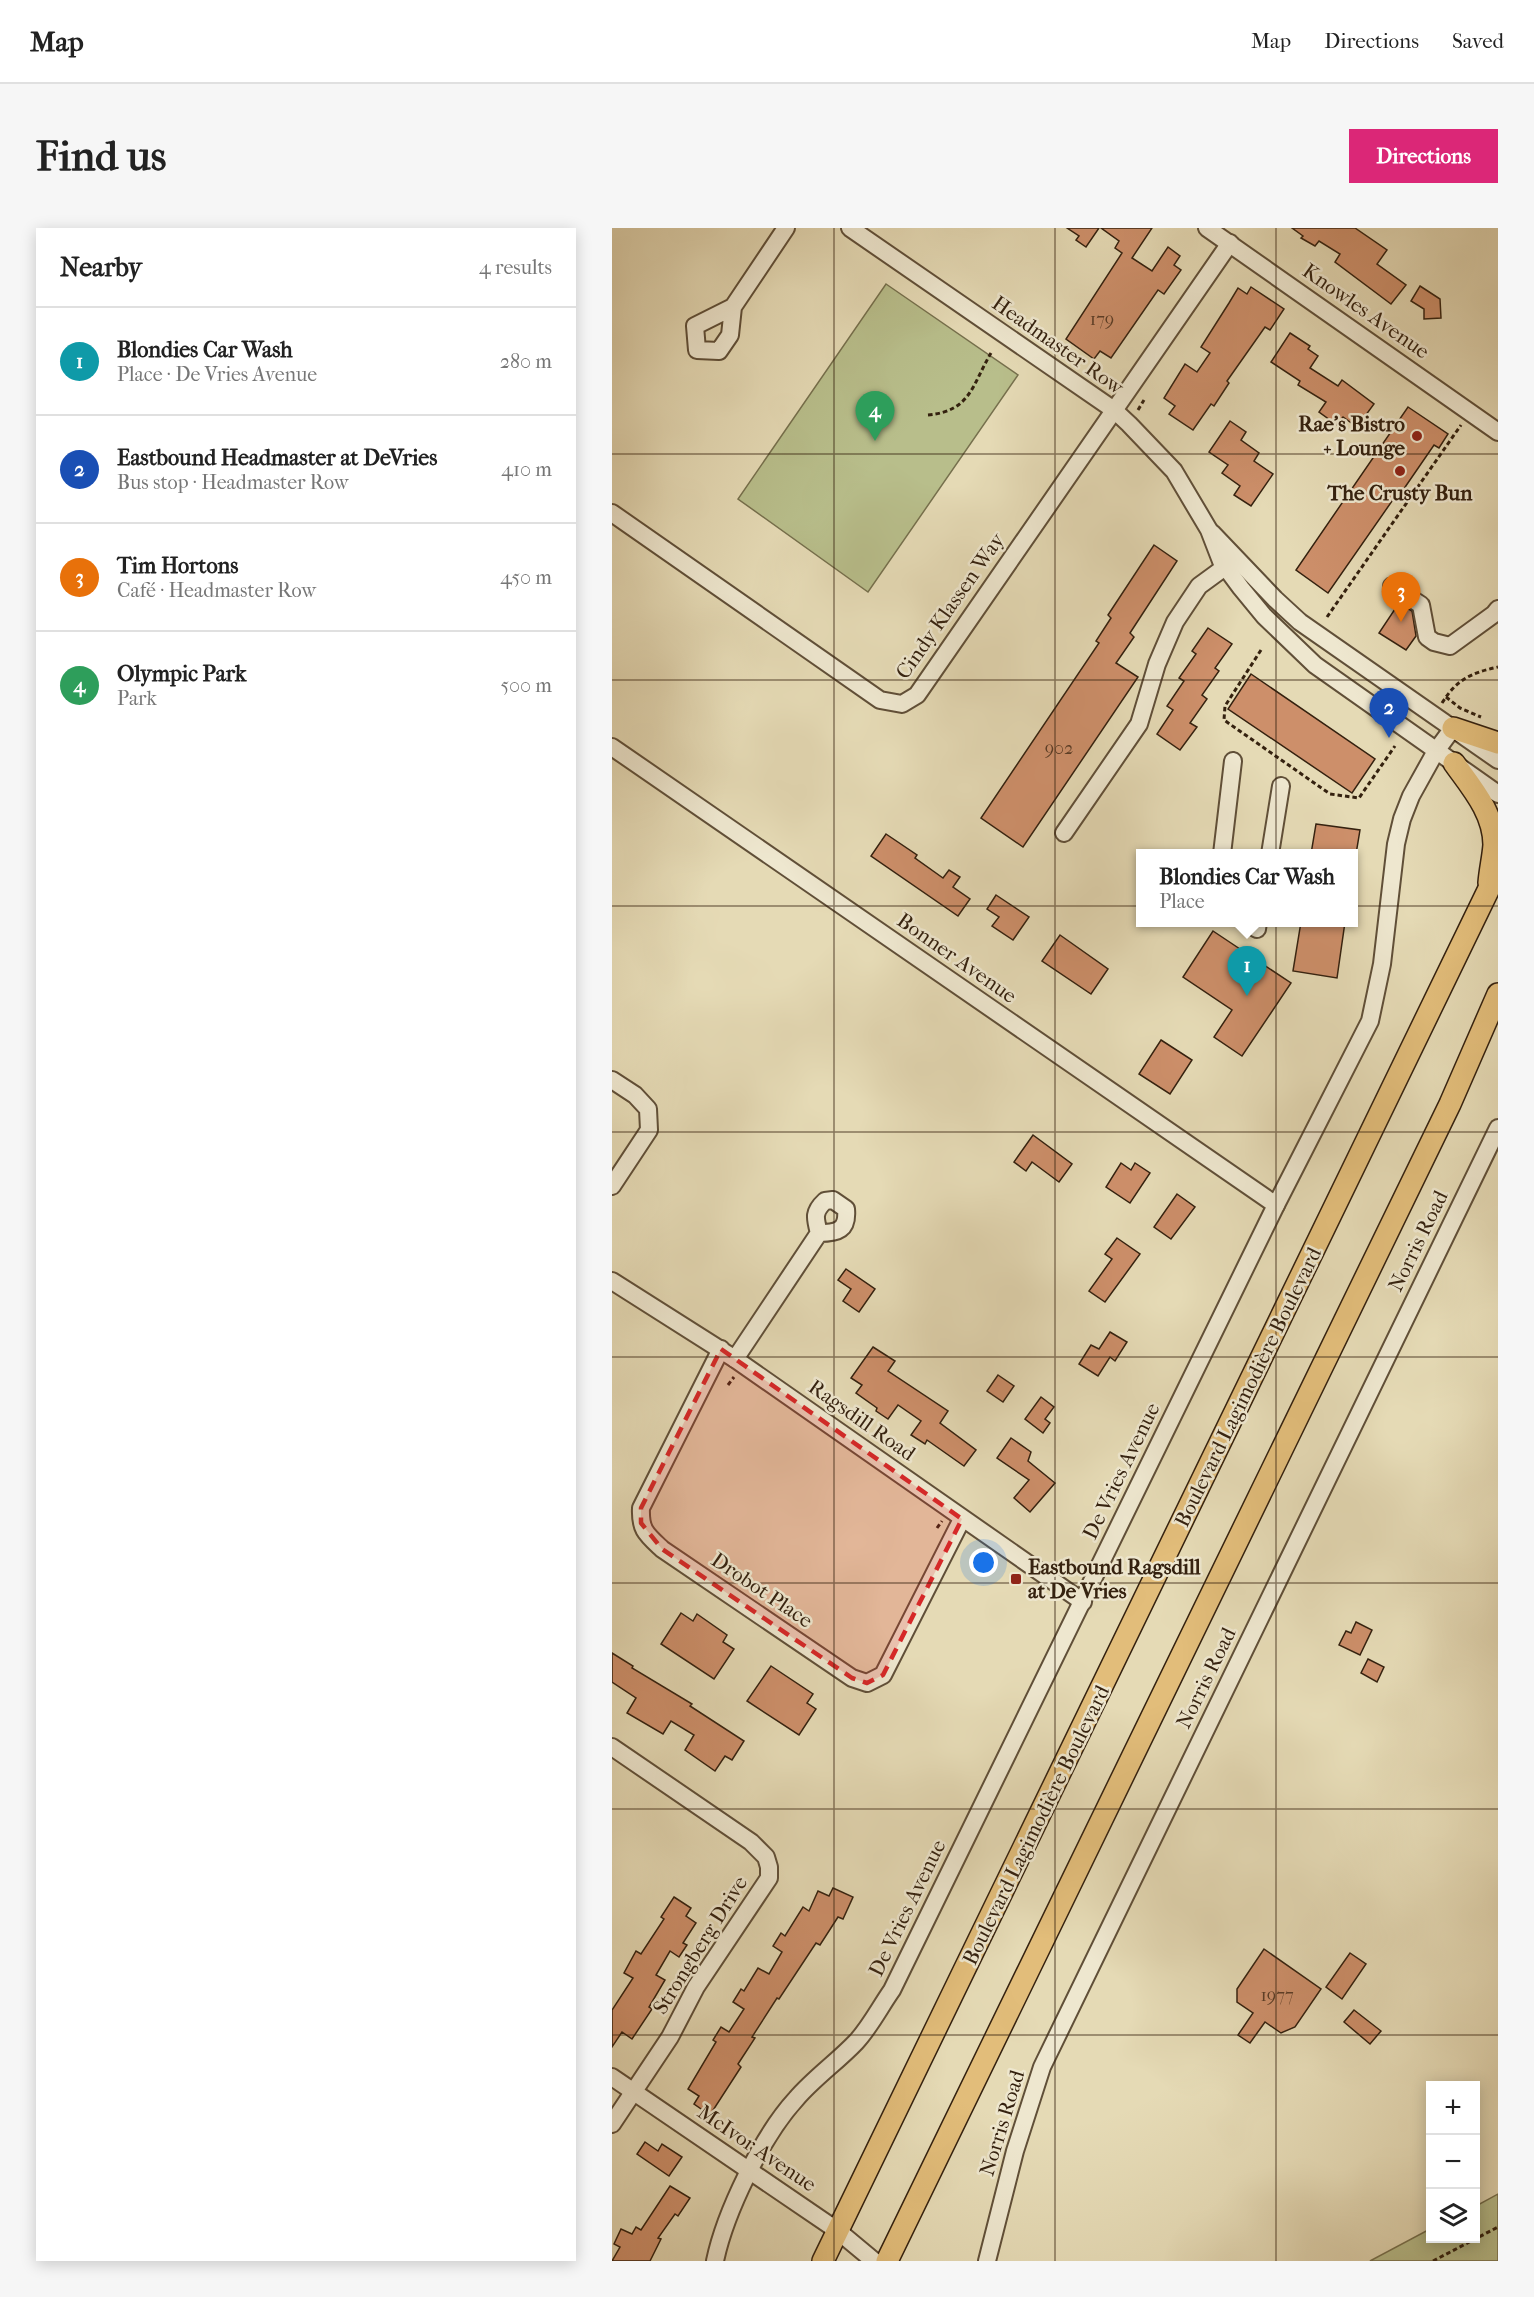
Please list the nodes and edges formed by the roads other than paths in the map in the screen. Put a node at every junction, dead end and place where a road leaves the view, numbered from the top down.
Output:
1 (786, 228) edge
2 (850, 228) edge
3 (1207, 228) edge
4 (1230, 243) junction
5 (733, 307) dead end
6 (1114, 410) junction
7 (1498, 432) edge
8 (612, 513) edge
9 (1230, 561) junction
10 (1392, 586) dead end
11 (1498, 609) edge
12 (1347, 655) junction
13 (1332, 677) junction
14 (1453, 728) junction
15 (1498, 743) edge
16 (612, 747) edge
17 (1436, 751) junction
18 (1498, 760) edge
19 (1233, 761) dead end
20 (1454, 763) junction
21 (1281, 786) dead end
22 (1498, 794) edge
23 (1064, 833) dead end
24 (1223, 849) edge
25 (1271, 849) edge
26 (1498, 870) edge
27 (1487, 896) junction
28 (1498, 994) edge
29 (612, 1080) edge
30 (1498, 1128) edge
31 (612, 1186) edge
32 (1276, 1205) junction
33 (819, 1233) dead end
34 (612, 1281) edge
35 (721, 1349) junction
36 (735, 1359) junction
37 (962, 1519) junction
38 (1083, 1602) junction
39 (612, 1747) edge
40 (612, 2077) edge
41 (633, 2092) junction
42 (612, 2124) edge
43 (749, 2170) junction
44 (838, 2231) junction
45 (714, 2261) edge
46 (823, 2261) edge
47 (874, 2261) edge
48 (887, 2261) edge
49 (987, 2261) edge

1 - 5 street
2 - 6 street, Headmaster Row
3 - 4 street, Knowles Avenue
4 - 6 street, Cindy Klassen Way
4 - 7 street, Knowles Avenue
6 - 8 street, Cindy Klassen Way
6 - 9 street, Headmaster Row
9 - 12 street, Headmaster Row
9 - 13 street, Headmaster Row
9 - 23 street
10 - 11 street
12 - 13 street
12 - 14 street, Headmaster Row
13 - 17 street, Headmaster Row
14 - 15 main road
14 - 17 street, De Vries Avenue
14 - 18 street, Headmaster Row
16 - 32 street, Bonner Avenue
17 - 20 street, Headmaster Row
17 - 32 street, De Vries Avenue
19 - 24 street
20 - 22 street, Headmaster Row
20 - 27 main road
21 - 25 street
26 - 27 main road, Boulevard Lagimodière Boulevard
27 - 44 main road, Boulevard Lagimodière Boulevard
28 - 48 main road
29 - 31 street
30 - 49 street, Norris Road
32 - 38 street, De Vries Avenue
33 - 36 street
34 - 35 street, Ragsdill Road
35 - 36 street, Ragsdill Road
35 - 37 street, Drobot Place
36 - 37 street, Ragsdill Road
37 - 38 street, Ragsdill Road
38 - 43 street, De Vries Avenue
39 - 41 street, Strongberg Drive
40 - 41 street, McIvor Avenue
41 - 42 street
41 - 43 street, McIvor Avenue
43 - 44 street, McIvor Avenue
43 - 45 street, De Vries Avenue
44 - 46 main road, Boulevard Lagimodière Boulevard
44 - 47 street, McIvor Avenue

